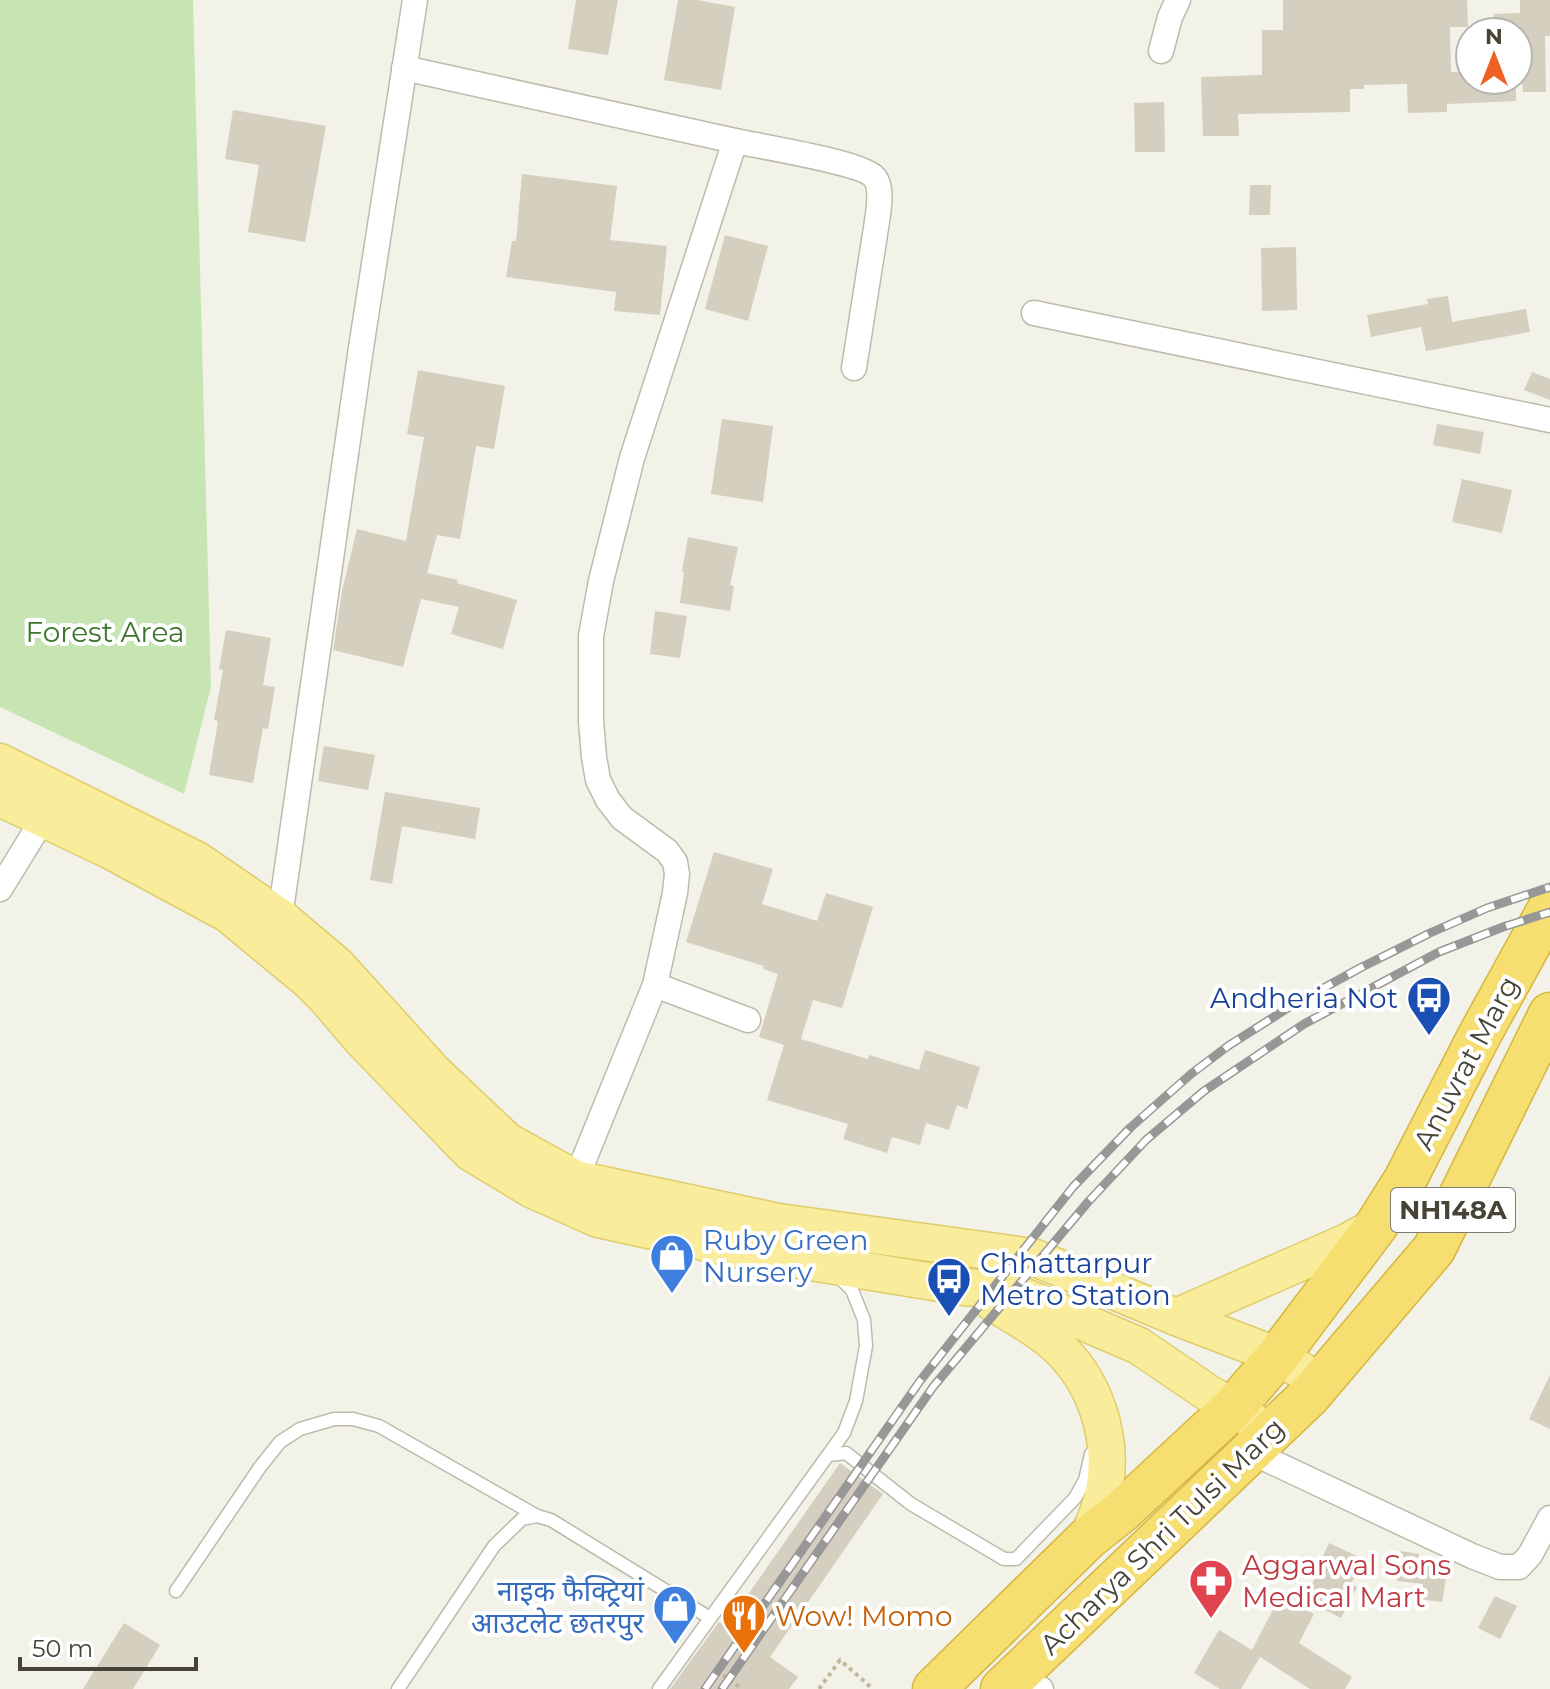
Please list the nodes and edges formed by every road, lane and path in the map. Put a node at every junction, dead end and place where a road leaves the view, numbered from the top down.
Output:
1 (415, 0) edge
2 (1178, 0) edge
3 (1161, 51) dead end
4 (404, 68) junction
5 (735, 141) junction
6 (1034, 313) dead end
7 (854, 368) dead end
8 (1550, 420) edge
9 (0, 762) edge
10 (0, 798) edge
11 (43, 819) junction
12 (0, 889) edge
13 (1550, 907) edge
14 (280, 917) junction
15 (655, 985) junction
16 (1550, 1014) edge
17 (748, 1020) dead end
18 (576, 1179) junction
19 (1376, 1226) junction
20 (826, 1265) junction
21 (964, 1287) junction
22 (1176, 1317) junction
23 (1278, 1356) junction
24 (1321, 1383) junction
25 (1095, 1402) junction
26 (1234, 1407) junction
27 (1260, 1443) junction
28 (829, 1455) junction
29 (537, 1516) junction
30 (1550, 1518) edge
31 (1088, 1538) junction
32 (176, 1591) dead end
33 (710, 1618) junction
34 (723, 1675) dead end
35 (1017, 1687) edge
36 (398, 1689) edge
37 (659, 1689) edge
38 (742, 1689) edge
39 (819, 1689) edge
40 (873, 1689) edge
41 (934, 1689) edge

1 - 4 street
2 - 3 street
4 - 5 street
4 - 14 street
5 - 7 street
5 - 15 street
6 - 8 street
9 - 14 main road
10 - 11 main road
11 - 12 street
11 - 20 main road
13 - 19 highway, Anuvrat Marg / NH148A
14 - 18 main road
15 - 17 street
15 - 18 street
16 - 24 highway, Anuvrat Marg / NH148A
18 - 22 main road
19 - 22 main road
19 - 23 highway, Anuvrat Marg / NH148A
20 - 21 main road
20 - 28 lane
21 - 25 main road
21 - 26 main road
22 - 23 main road
23 - 24 main road
23 - 26 highway, Anuvrat Marg / NH148A
24 - 27 highway, Acharya Shri Tulsi Marg / NH148A
25 - 28 lane
25 - 31 main road
26 - 27 main road
26 - 31 highway, Acharya Shri Tulsi Marg / NH148A
27 - 30 street
27 - 35 highway, Acharya Shri Tulsi Marg / NH148A
28 - 33 lane
29 - 32 lane
29 - 33 lane
29 - 36 lane
31 - 41 highway, Acharya Shri Tulsi Marg / NH148A
33 - 37 lane
34 - 38 path
39 - 40 path

